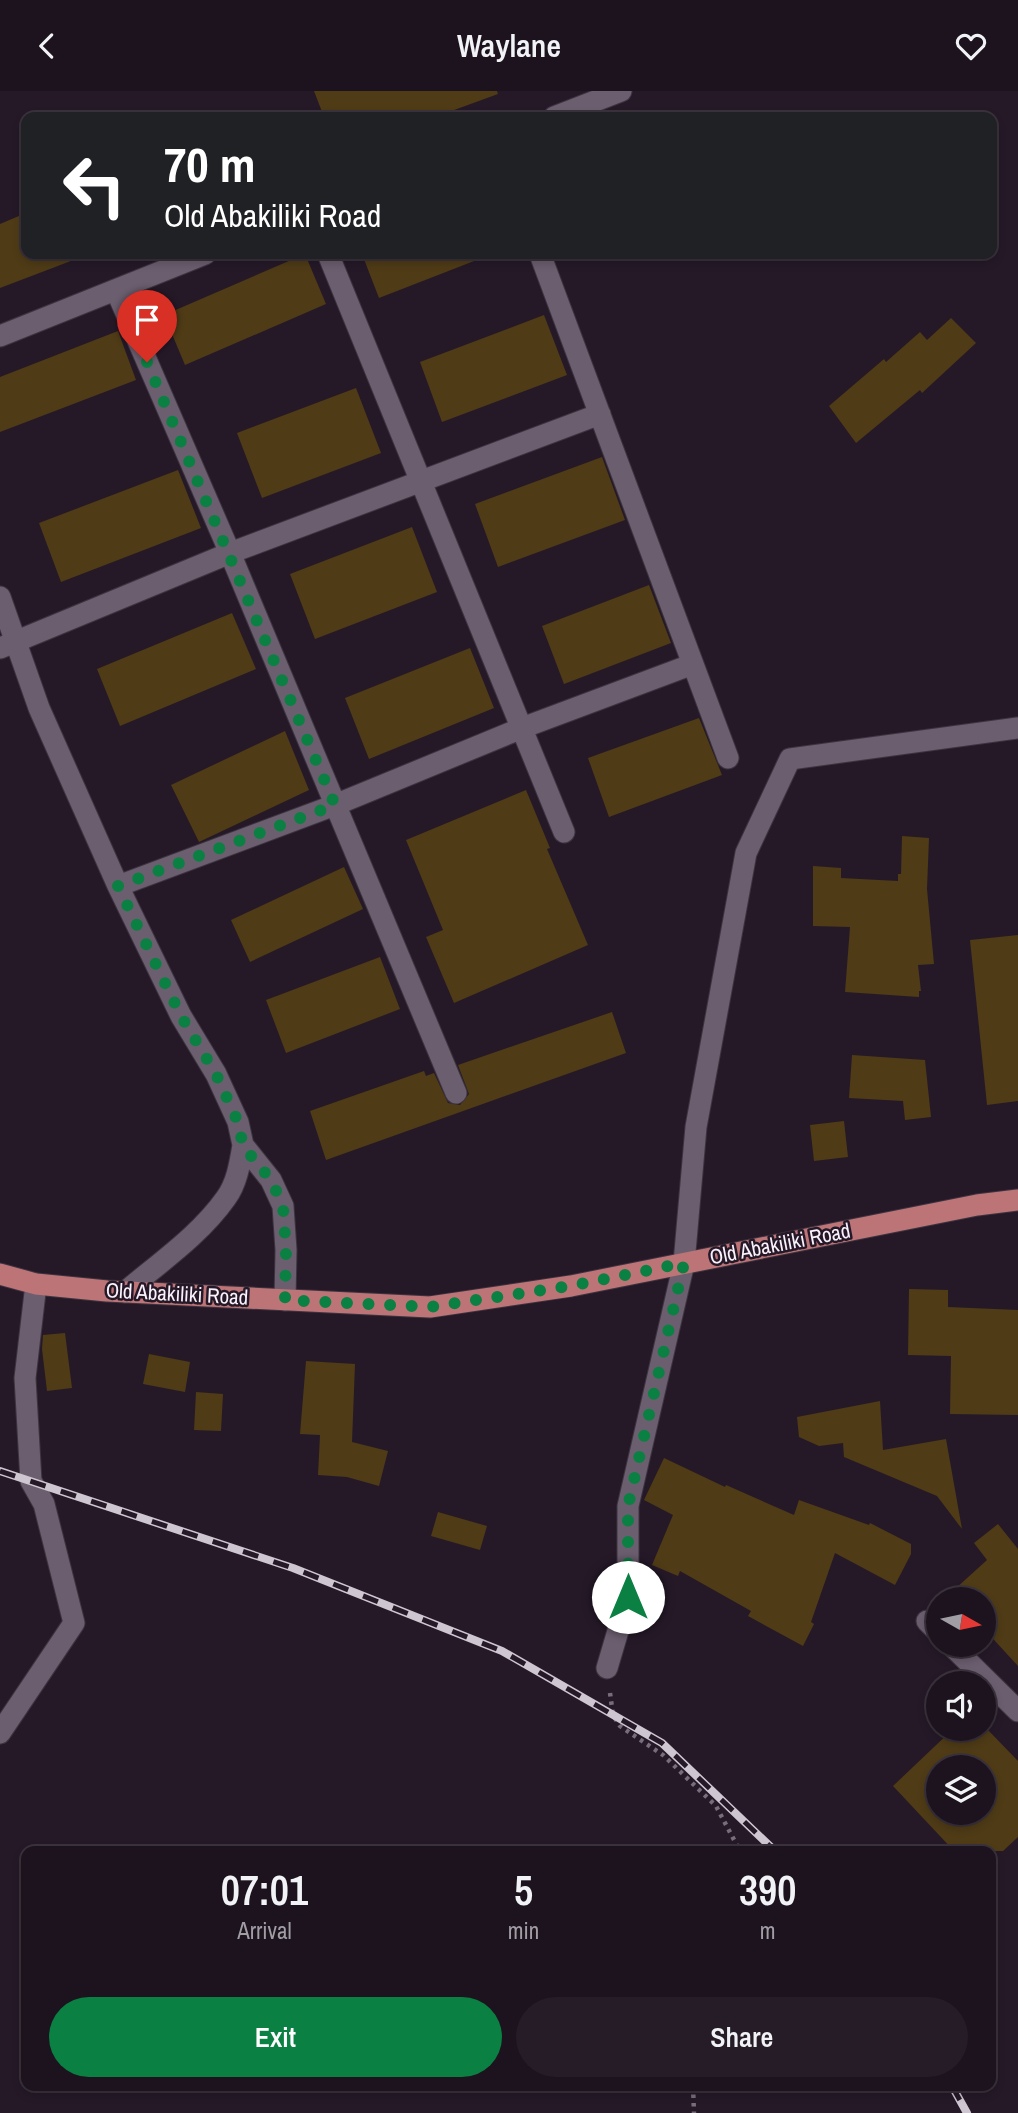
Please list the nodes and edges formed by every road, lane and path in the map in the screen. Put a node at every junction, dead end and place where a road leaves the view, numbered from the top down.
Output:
1 (621, 91) edge
2 (567, 112) edge
3 (193, 259) edge
4 (330, 259) edge
5 (542, 259) edge
6 (116, 290) junction
7 (0, 336) edge
8 (600, 414) junction
9 (420, 481) junction
10 (230, 553) junction
11 (0, 597) edge
12 (8, 646) edge
13 (693, 664) junction
14 (522, 728) junction
15 (1018, 728) edge
16 (728, 758) dead end
17 (335, 805) junction
18 (564, 832) dead end
19 (118, 886) junction
20 (456, 1093) dead end
21 (243, 1146) junction
22 (1018, 1200) edge
23 (684, 1263) junction
24 (0, 1274) edge
25 (37, 1284) junction
26 (125, 1292) junction
27 (285, 1300) junction
28 (963, 1657) edge
29 (607, 1668) joint
30 (1018, 1711) edge
31 (0, 1733) edge
32 (737, 1846) edge
33 (693, 2091) edge
34 (694, 2113) edge

1 - 2 street
3 - 6 street
4 - 9 street
5 - 8 street
6 - 7 street
6 - 10 street
8 - 9 street
8 - 13 street
9 - 10 street
9 - 14 street
10 - 12 street
10 - 17 street
11 - 12 street
12 - 19 street
13 - 14 street
13 - 16 street
14 - 17 street
14 - 18 street
15 - 23 street
17 - 19 street
17 - 20 street
19 - 21 street
21 - 26 street
21 - 27 street
22 - 23 main road, Old Abakiliki Road
23 - 27 main road, Old Abakiliki Road
23 - 29 street
24 - 25 main road, Old Abakiliki Road
25 - 26 main road, Old Abakiliki Road
25 - 31 street
26 - 27 main road, Old Abakiliki Road
28 - 30 street
29 - 32 path
33 - 34 path

